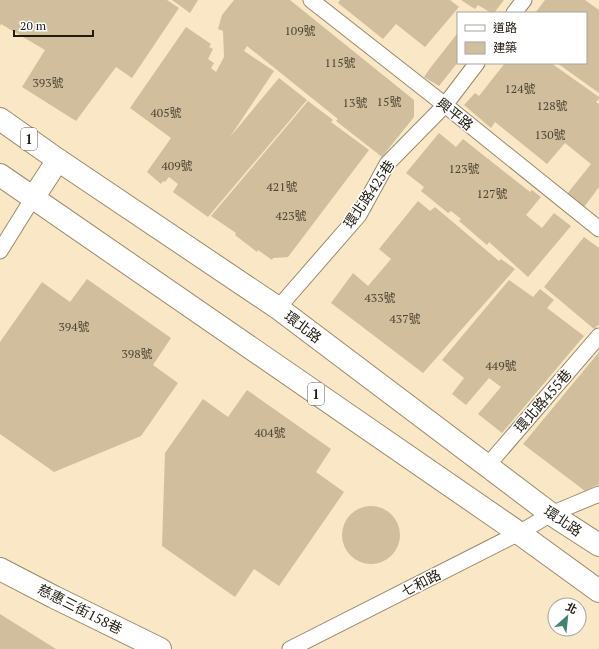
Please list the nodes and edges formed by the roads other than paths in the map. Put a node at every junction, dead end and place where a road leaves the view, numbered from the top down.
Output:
1 (311, 0) edge
2 (524, 0) edge
3 (515, 12) edge
4 (476, 64) edge
5 (445, 105) junction
6 (0, 119) edge
7 (58, 160) junction
8 (0, 175) edge
9 (33, 198) junction
10 (599, 229) edge
11 (0, 251) edge
12 (278, 308) junction
13 (599, 336) edge
14 (487, 466) junction
15 (599, 494) edge
16 (551, 514) junction
17 (519, 533) junction
18 (599, 545) edge
19 (0, 569) edge
20 (599, 590) edge
21 (160, 649) edge
22 (290, 649) edge

1 - 5 lane, 興平路
2 - 3 lane
4 - 5 lane, 環北路425巷
5 - 10 lane, 興平路
5 - 12 lane, 環北路425巷
6 - 7 main road, 環北路 / 1
7 - 9 main road
7 - 12 main road, 環北路 / 1
8 - 9 main road, 1
9 - 11 lane
9 - 17 main road, 1
12 - 14 main road, 環北路 / 1
13 - 14 lane, 環北路455巷
14 - 16 main road, 環北路 / 1
15 - 16 lane, 七和路
16 - 17 lane, 七和路
16 - 18 main road, 環北路 / 1
17 - 20 main road, 1
17 - 22 lane, 七和路
19 - 21 main road, 慈惠三街158巷

